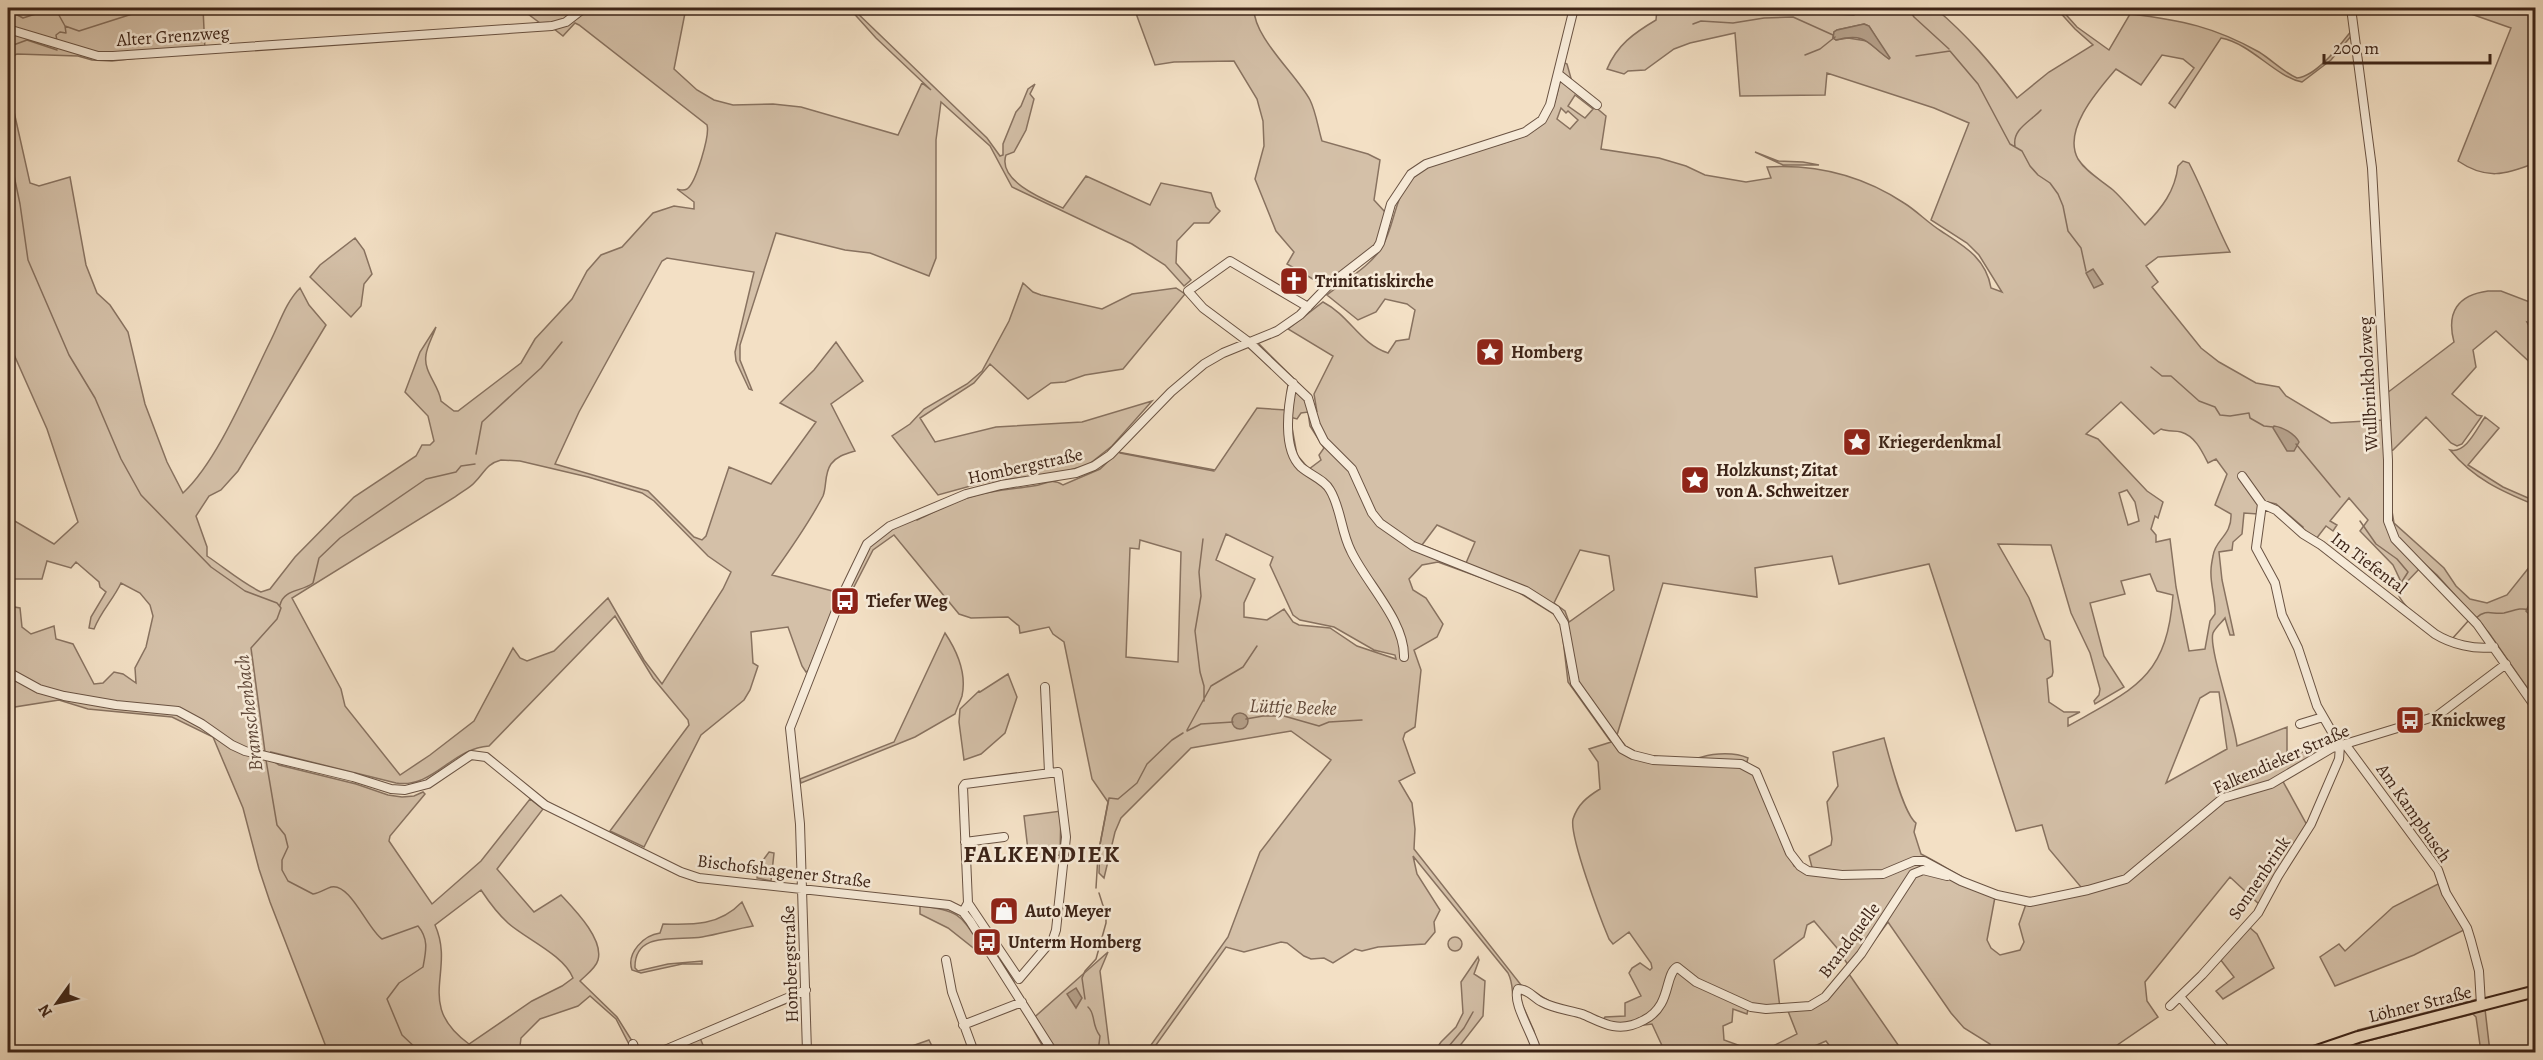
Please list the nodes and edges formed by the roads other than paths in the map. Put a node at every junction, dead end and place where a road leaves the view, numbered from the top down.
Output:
1 (584, 8) edge
2 (1574, 8) edge
3 (2351, 8) edge
4 (8, 29) edge
5 (1558, 74) junction
6 (1597, 105) dead end
7 (1308, 307) junction
8 (1250, 343) junction
9 (1293, 383) junction
10 (2242, 476) dead end
11 (2262, 504) junction
12 (2494, 647) junction
13 (1404, 657) dead end
14 (2506, 664) junction
15 (8, 672) edge
16 (1045, 687) dead end
17 (2535, 708) edge
18 (2323, 717) junction
19 (2300, 724) dead end
20 (2343, 745) junction
21 (1049, 772) junction
22 (1004, 837) dead end
23 (965, 842) junction
24 (1954, 878) junction
25 (802, 889) junction
26 (968, 903) junction
27 (963, 912) junction
28 (946, 960) dead end
29 (806, 990) junction
30 (2535, 991) edge
31 (2181, 998) junction
32 (1022, 1002) junction
33 (2481, 1005) junction
34 (2170, 1006) dead end
35 (963, 1025) junction
36 (660, 1053) edge
37 (807, 1053) edge
38 (974, 1053) edge
39 (1053, 1053) edge
40 (1537, 1053) edge
41 (2228, 1053) edge
42 (2314, 1053) edge

1 - 4 street, Alter Grenzweg
2 - 5 street, Hombergstraße
3 - 12 street, Wullbrinkholzweg
5 - 6 street
5 - 7 street, Hombergstraße
7 - 8 street, Hombergstraße
7 - 8 street, Falkendieker Straße
8 - 9 street, Falkendieker Straße
8 - 25 street, Hombergstraße
9 - 13 street
9 - 24 street, Falkendieker Straße
10 - 11 street, Im Tiefental
11 - 12 street, Im Tiefental
11 - 18 street
12 - 14 street, Wullbrinkholzweg
14 - 17 street, Wullbrinkholzweg
14 - 20 street, Falkendieker Straße
15 - 25 street, Bischofshagener Straße
16 - 21 street
18 - 19 street
18 - 20 street
20 - 24 street, Falkendieker Straße
20 - 31 street, Sonnenbrink
20 - 33 street, Am Kampbusch
21 - 23 street
21 - 26 street
22 - 23 street
23 - 26 street
24 - 40 street, Brandquelle
25 - 27 street, Bischofshagener Straße
25 - 29 street, Hombergstraße
26 - 27 street
27 - 32 street
28 - 35 street
29 - 36 street
29 - 37 street, Hombergstraße
30 - 33 main road, Löhner Straße
31 - 34 street, Sonnenbrink
31 - 41 street
32 - 35 street
32 - 39 street
33 - 42 main road, Löhner Straße
35 - 38 street

